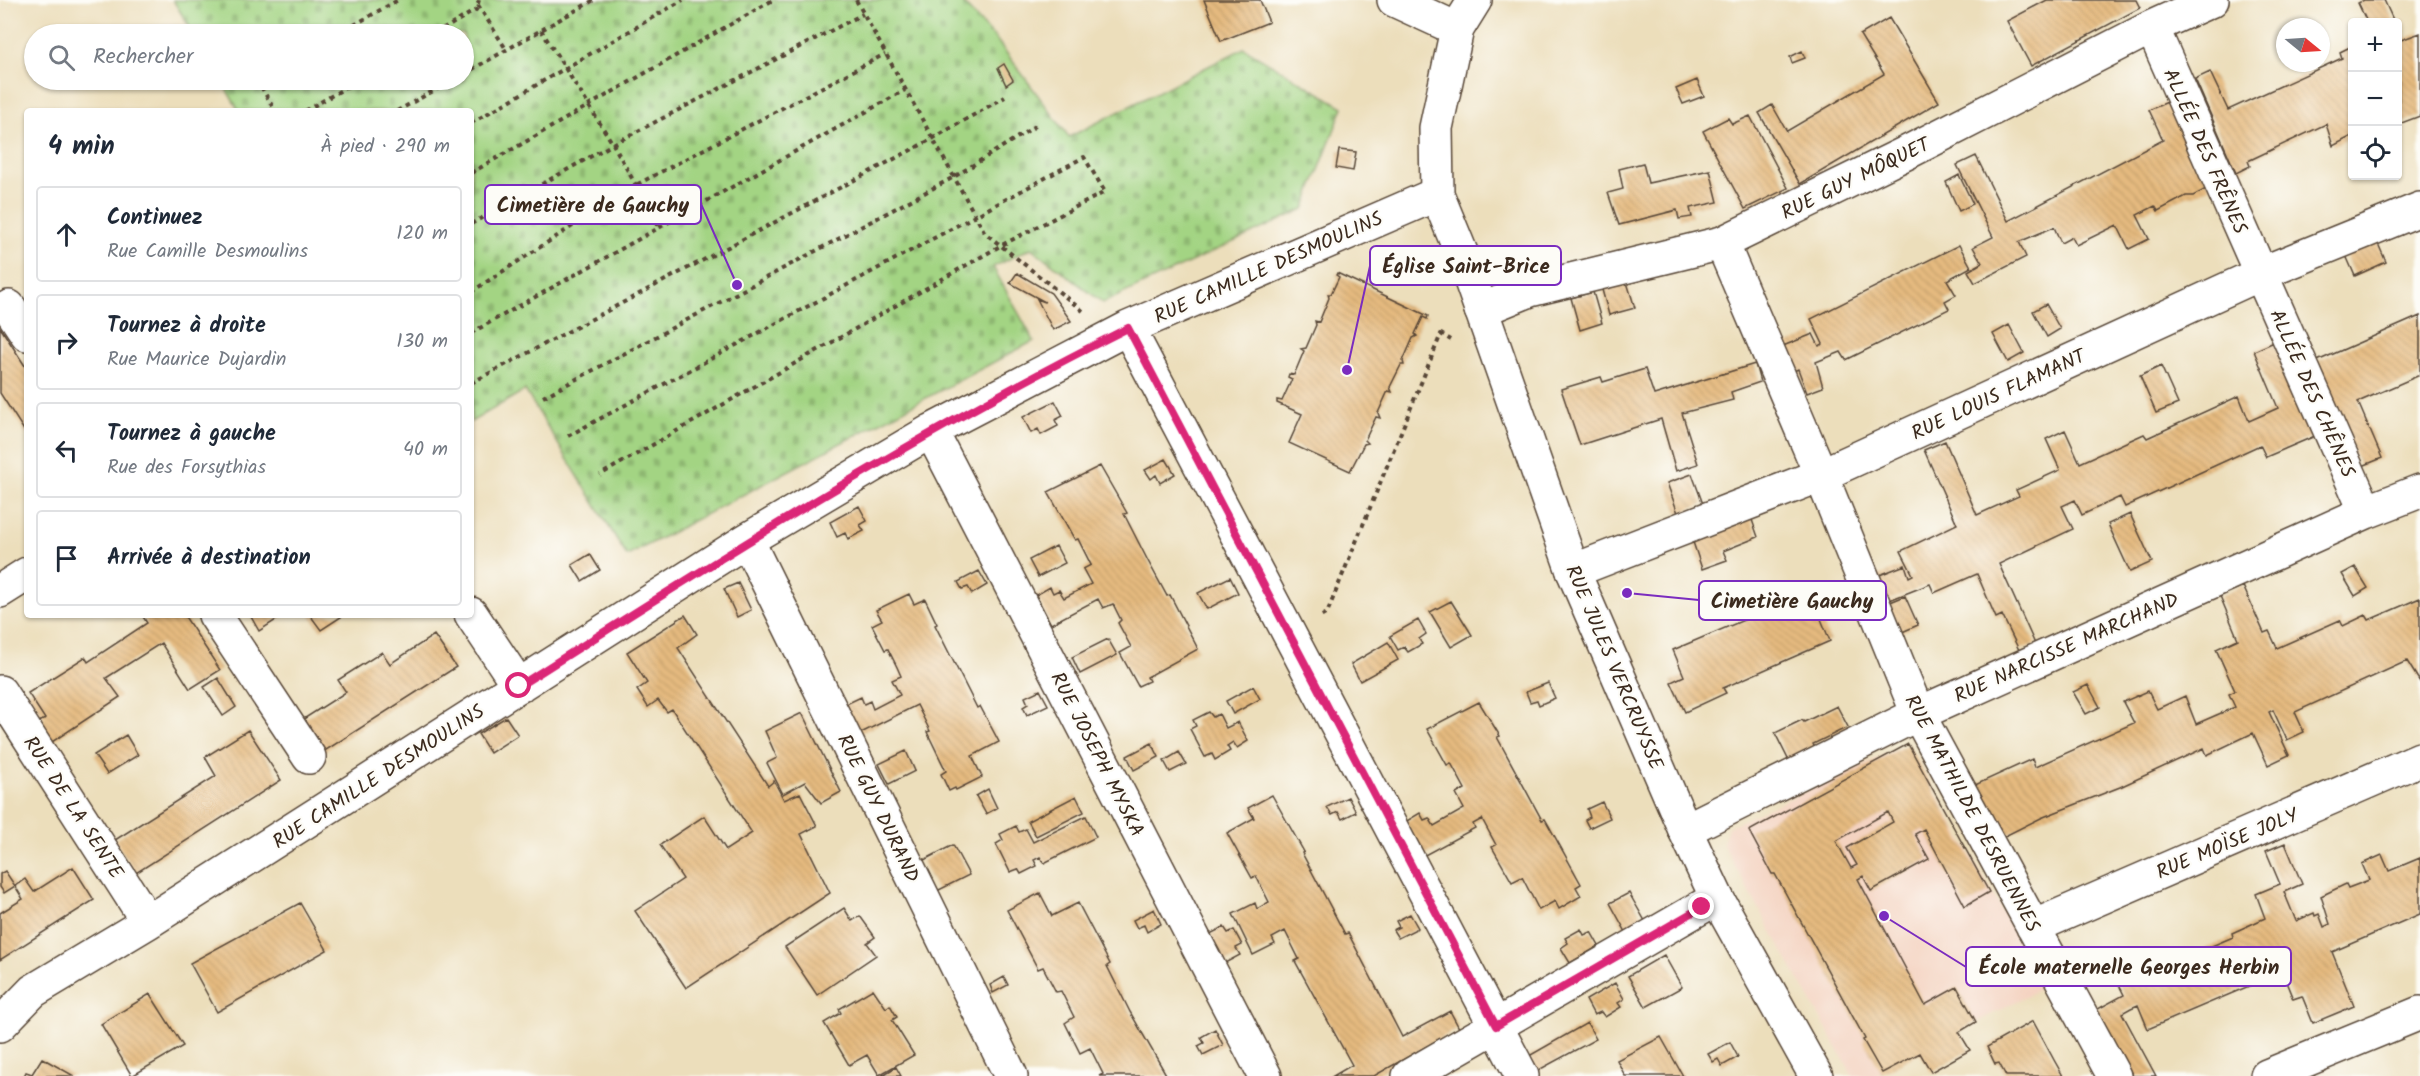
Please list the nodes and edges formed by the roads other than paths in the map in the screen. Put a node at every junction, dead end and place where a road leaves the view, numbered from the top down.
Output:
1 (1394, 0) edge
2 (1475, 0) edge
3 (2212, 0) edge
4 (2152, 27) junction
5 (1457, 30) junction
6 (1437, 194) junction
7 (2420, 209) edge
8 (1722, 243) junction
9 (2260, 274) junction
10 (9, 306) dead end
11 (1486, 324) junction
12 (24, 329) edge
13 (1121, 332) junction
14 (931, 431) junction
15 (1821, 475) junction
16 (2420, 491) edge
17 (2366, 512) junction
18 (747, 540) junction
19 (1573, 571) junction
20 (24, 576) edge
21 (0, 591) edge
22 (217, 618) edge
23 (474, 618) edge
24 (519, 686) junction
25 (0, 692) edge
26 (1918, 714) junction
27 (309, 757) dead end
28 (2420, 759) edge
29 (1685, 830) junction
30 (1717, 898) junction
31 (148, 922) junction
32 (2033, 927) junction
33 (2420, 1013) edge
34 (0, 1025) edge
35 (1496, 1026) junction
36 (1011, 1076) edge
37 (1265, 1076) edge
38 (1409, 1076) edge
39 (1522, 1076) edge
40 (1816, 1076) edge
41 (2114, 1076) edge
42 (2267, 1076) edge

1 - 5 street
2 - 5 street, RUE JULES VERCRUYSSE
3 - 4 street, RUE GUY MÔQUET
4 - 8 street, RUE GUY MÔQUET
4 - 9 street, ALLÉE DES FRÊNES
5 - 6 street, RUE JULES VERCRUYSSE
6 - 11 street, RUE JULES VERCRUYSSE
6 - 13 street, RUE CAMILLE DESMOULINS
7 - 9 street, RUE LOUIS FLAMANT
8 - 11 street, RUE GUY MÔQUET
8 - 15 street, RUE MATHILDE DESRUENNES
9 - 15 street, RUE LOUIS FLAMANT
9 - 17 street, ALLÉE DES CHÊNES
10 - 12 street
11 - 19 street, RUE JULES VERCRUYSSE
13 - 14 street, RUE CAMILLE DESMOULINS
13 - 35 street
14 - 18 street, RUE CAMILLE DESMOULINS
14 - 37 street, RUE JOSEPH MYSKA
15 - 19 street, RUE LOUIS FLAMANT
15 - 26 street, RUE MATHILDE DESRUENNES
16 - 17 street, RUE NARCISSE MARCHAND
17 - 26 street, RUE NARCISSE MARCHAND
18 - 24 street, RUE CAMILLE DESMOULINS
18 - 36 street, RUE GUY DURAND
19 - 29 street, RUE JULES VERCRUYSSE
20 - 21 street
22 - 27 street
23 - 24 street
24 - 31 street, RUE CAMILLE DESMOULINS
25 - 31 street, RUE DE LA SENTE
26 - 29 street, RUE NARCISSE MARCHAND
26 - 32 street, RUE MATHILDE DESRUENNES
28 - 32 street, RUE MOÏSE JOLY
29 - 30 street, RUE JULES VERCRUYSSE
30 - 35 street
30 - 40 street, RUE JULES VERCRUYSSE
31 - 34 street, RUE CAMILLE DESMOULINS
32 - 41 street, RUE MATHILDE DESRUENNES
33 - 42 street
35 - 38 street
35 - 39 street

